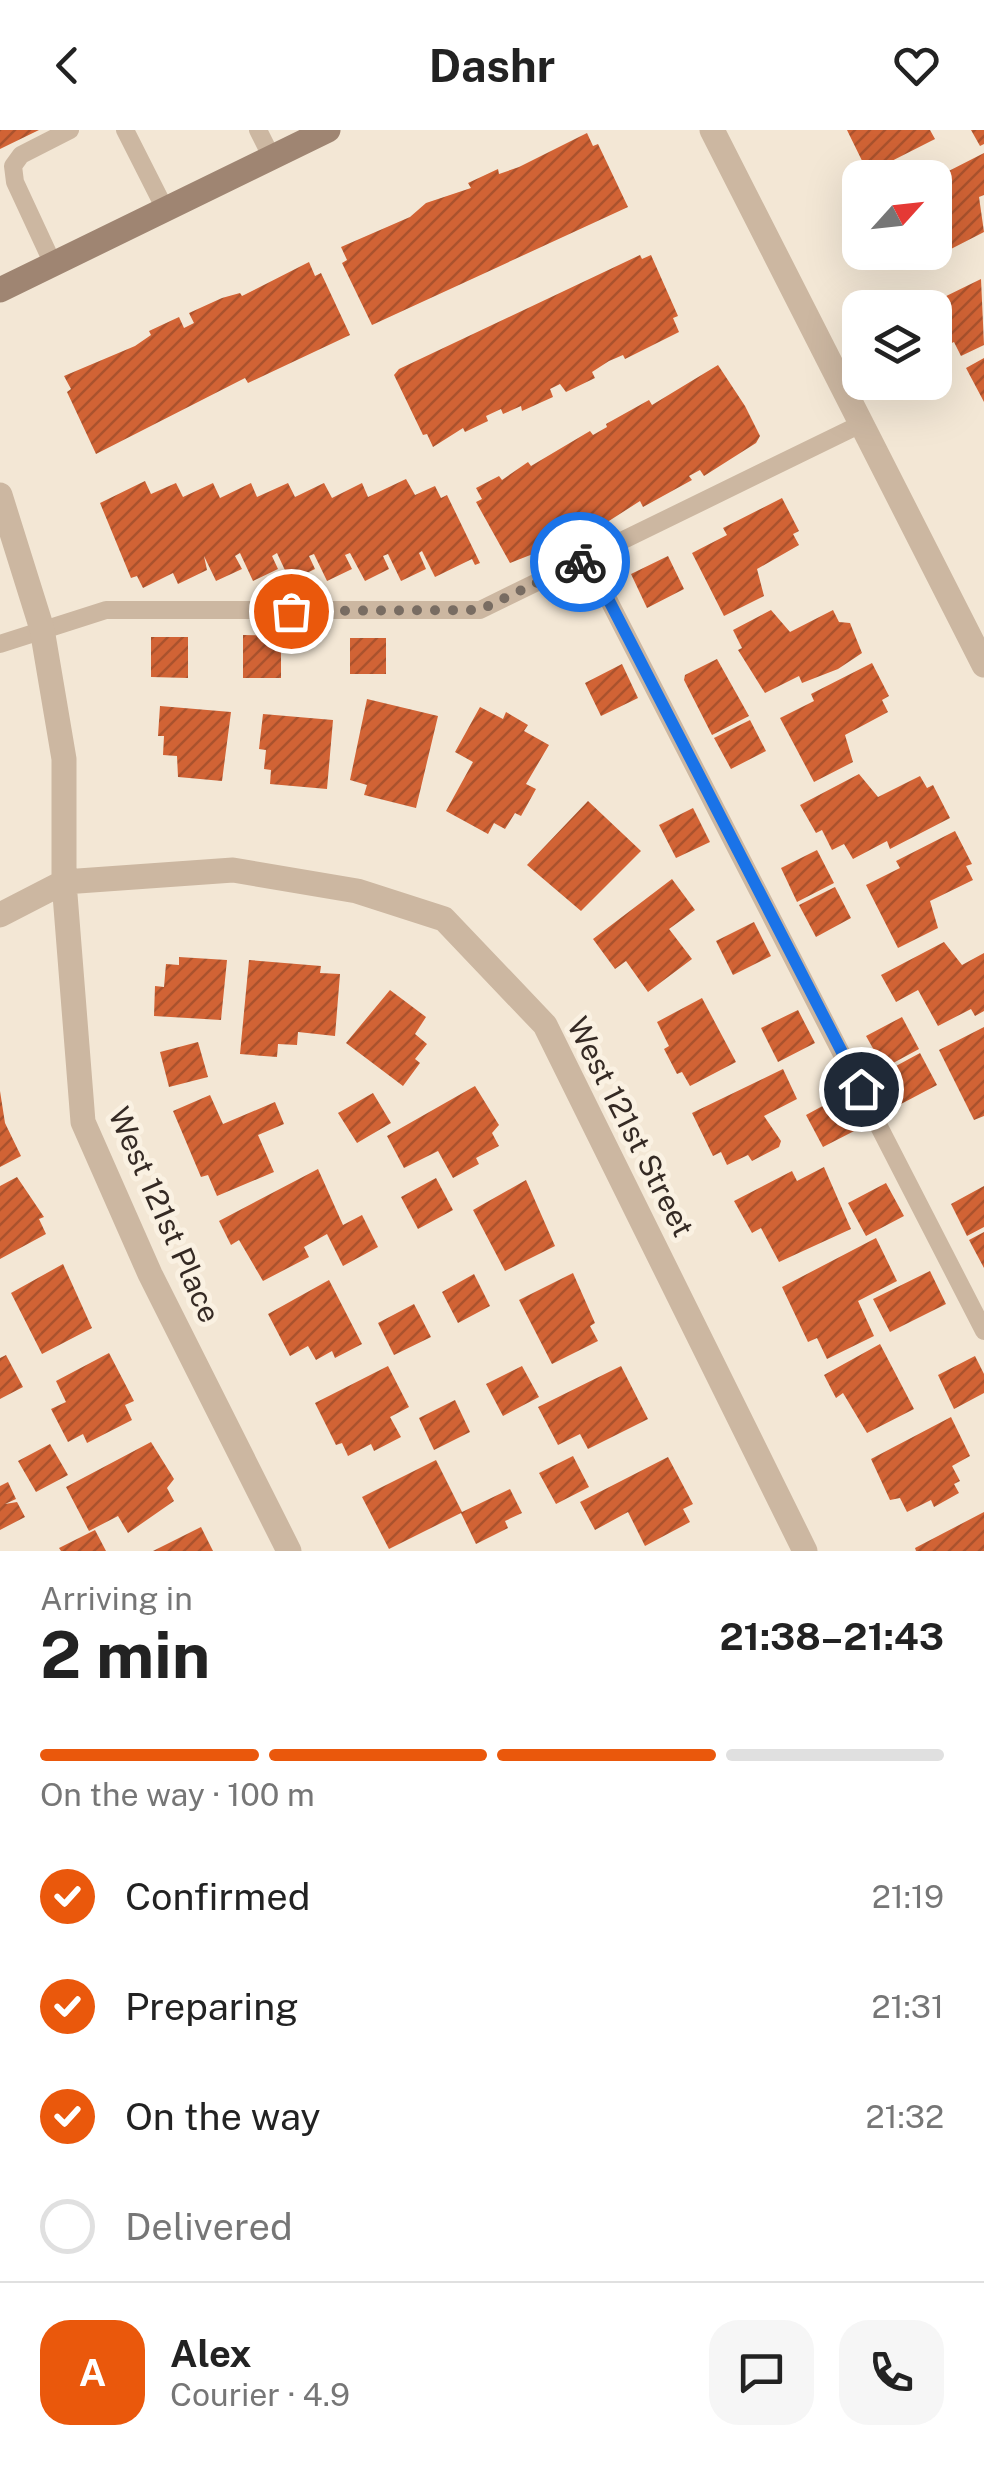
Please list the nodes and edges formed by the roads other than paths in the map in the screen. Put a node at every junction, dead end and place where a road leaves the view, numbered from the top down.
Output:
1 (70, 130) edge
2 (126, 130) edge
3 (258, 130) edge
4 (328, 130) edge
5 (712, 130) edge
6 (272, 158) junction
7 (165, 209) junction
8 (53, 264) junction
9 (0, 290) edge
10 (861, 424) junction
11 (0, 495) edge
12 (587, 558) junction
13 (42, 629) junction
14 (0, 644) edge
15 (984, 666) edge
16 (64, 882) junction
17 (0, 915) edge
18 (984, 1331) edge
19 (289, 1551) edge
20 (805, 1551) edge

1 - 8 lane
2 - 7 lane
3 - 6 lane
4 - 6 main road
5 - 10 street
6 - 7 main road
7 - 8 main road
8 - 9 main road
10 - 12 lane
10 - 15 street
11 - 13 street
12 - 13 lane
12 - 18 lane
13 - 14 lane
13 - 16 street
16 - 17 street
16 - 19 street, West 121st Place
16 - 20 street, West 121st Street

